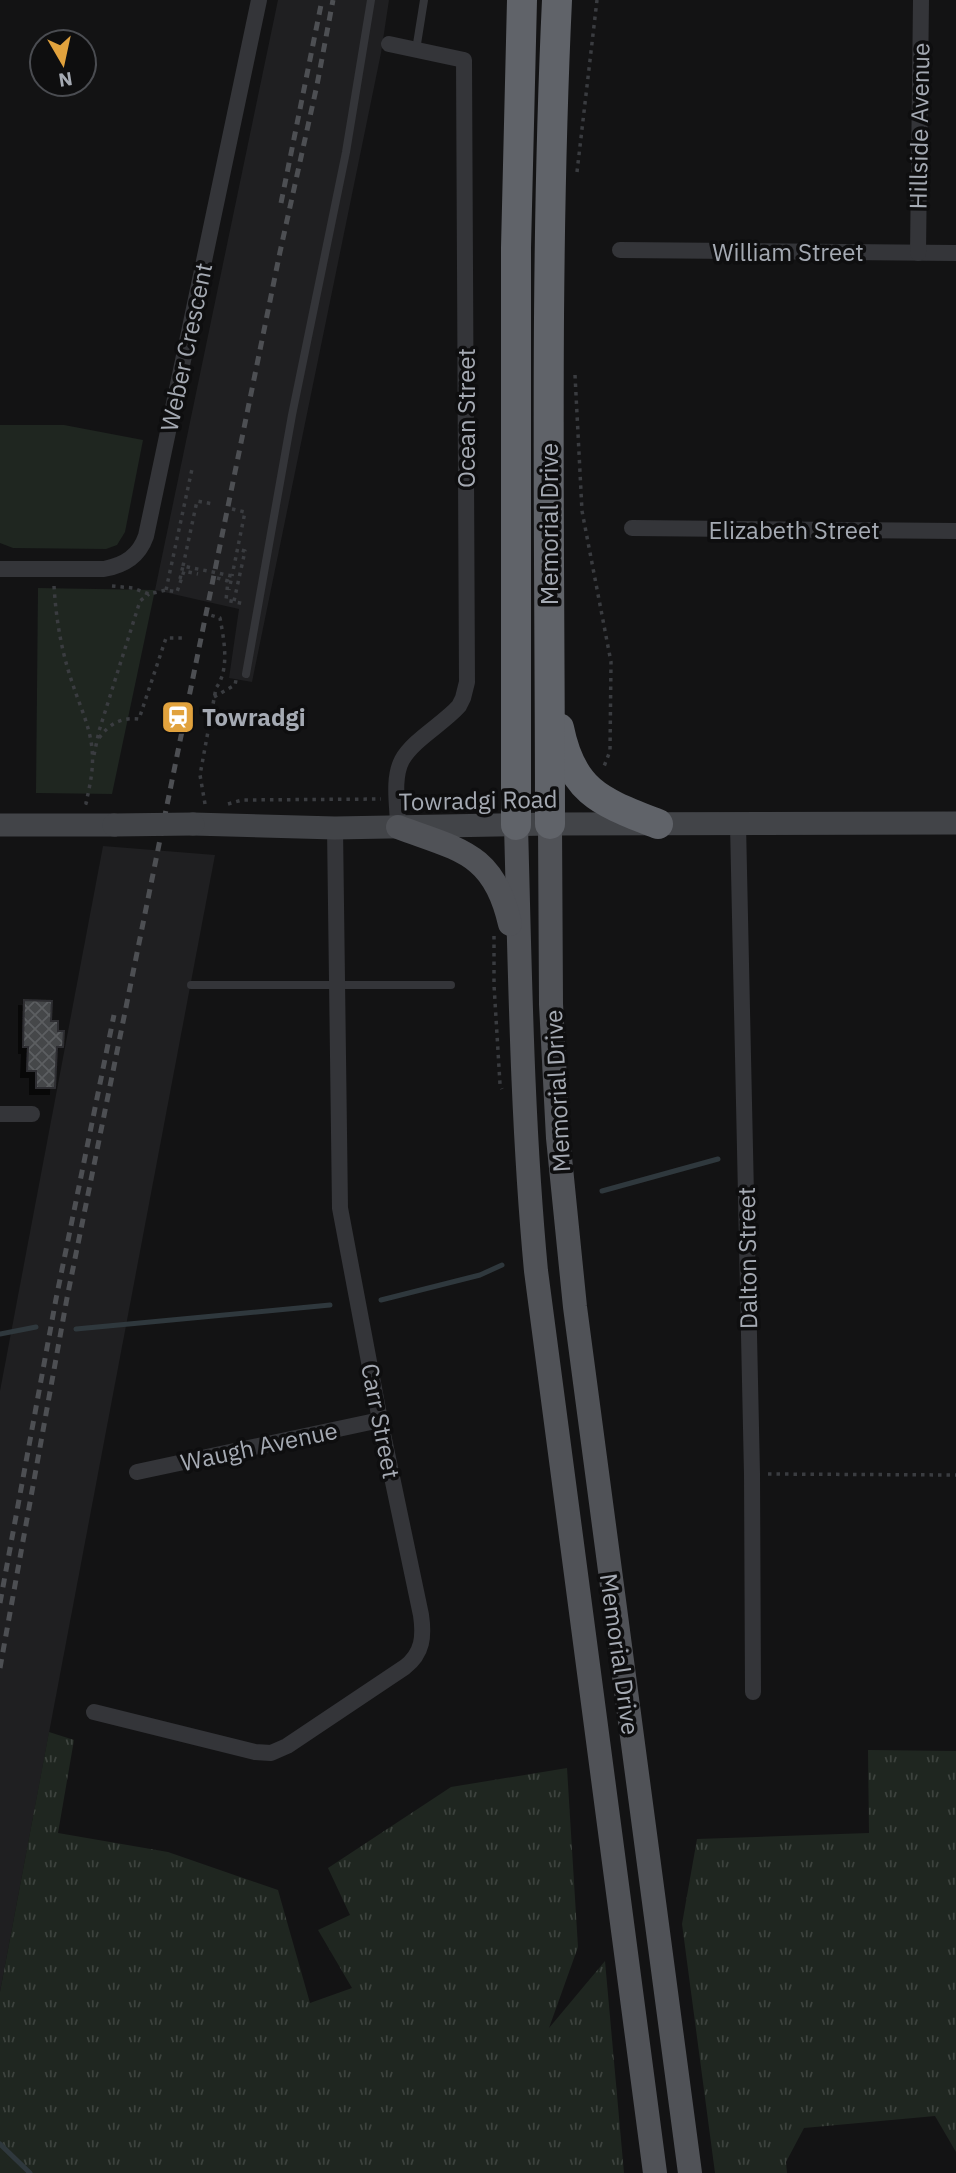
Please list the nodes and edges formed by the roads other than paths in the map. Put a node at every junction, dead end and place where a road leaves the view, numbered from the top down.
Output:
1 (259, 0) edge
2 (371, 0) edge
3 (424, 0) edge
4 (522, 0) edge
5 (556, 0) edge
6 (920, 0) edge
7 (389, 44) dead end
8 (416, 50) junction
9 (620, 250) dead end
10 (918, 253) junction
11 (956, 253) edge
12 (632, 528) dead end
13 (956, 531) edge
14 (0, 569) edge
15 (549, 672) junction
16 (241, 673) road end
17 (956, 823) edge
18 (550, 824) junction
19 (658, 824) junction
20 (738, 824) junction
21 (0, 825) edge
22 (516, 825) junction
23 (398, 827) junction
24 (335, 828) junction
25 (519, 983) junction
26 (191, 985) dead end
27 (337, 985) junction
28 (451, 985) dead end
29 (0, 1114) edge
30 (32, 1114) dead end
31 (380, 1420) junction
32 (137, 1472) dead end
33 (753, 1692) dead end
34 (94, 1712) dead end
35 (655, 2173) edge
36 (690, 2173) edge

1 - 14 street, Weber Crescent
2 - 16 lane
3 - 8 lane
4 - 22 highway, Memorial Drive
5 - 15 highway, Memorial Drive
6 - 10 street, Hillside Avenue
7 - 8 street, Ocean Street
8 - 23 street, Ocean Street
9 - 10 street, William Street
10 - 11 street, William Street
12 - 13 street, Elizabeth Street
15 - 18 highway, Memorial Drive
15 - 19 highway
17 - 20 main road, Towradgi Road
18 - 19 main road, Towradgi Road
18 - 22 main road, Towradgi Road
18 - 36 main road, Memorial Drive
19 - 20 main road, Towradgi Road
20 - 33 street, Dalton Street
21 - 24 main road, Towradgi Road, bridge
22 - 23 main road, Towradgi Road
22 - 25 main road, Memorial Drive
23 - 24 main road, Towradgi Road
23 - 25 main road
24 - 27 street, Carr Street
25 - 35 main road, Memorial Drive
26 - 27 lane
27 - 28 lane
27 - 31 street, Carr Street
29 - 30 street
31 - 32 street, Waugh Avenue
31 - 34 street, Carr Street

